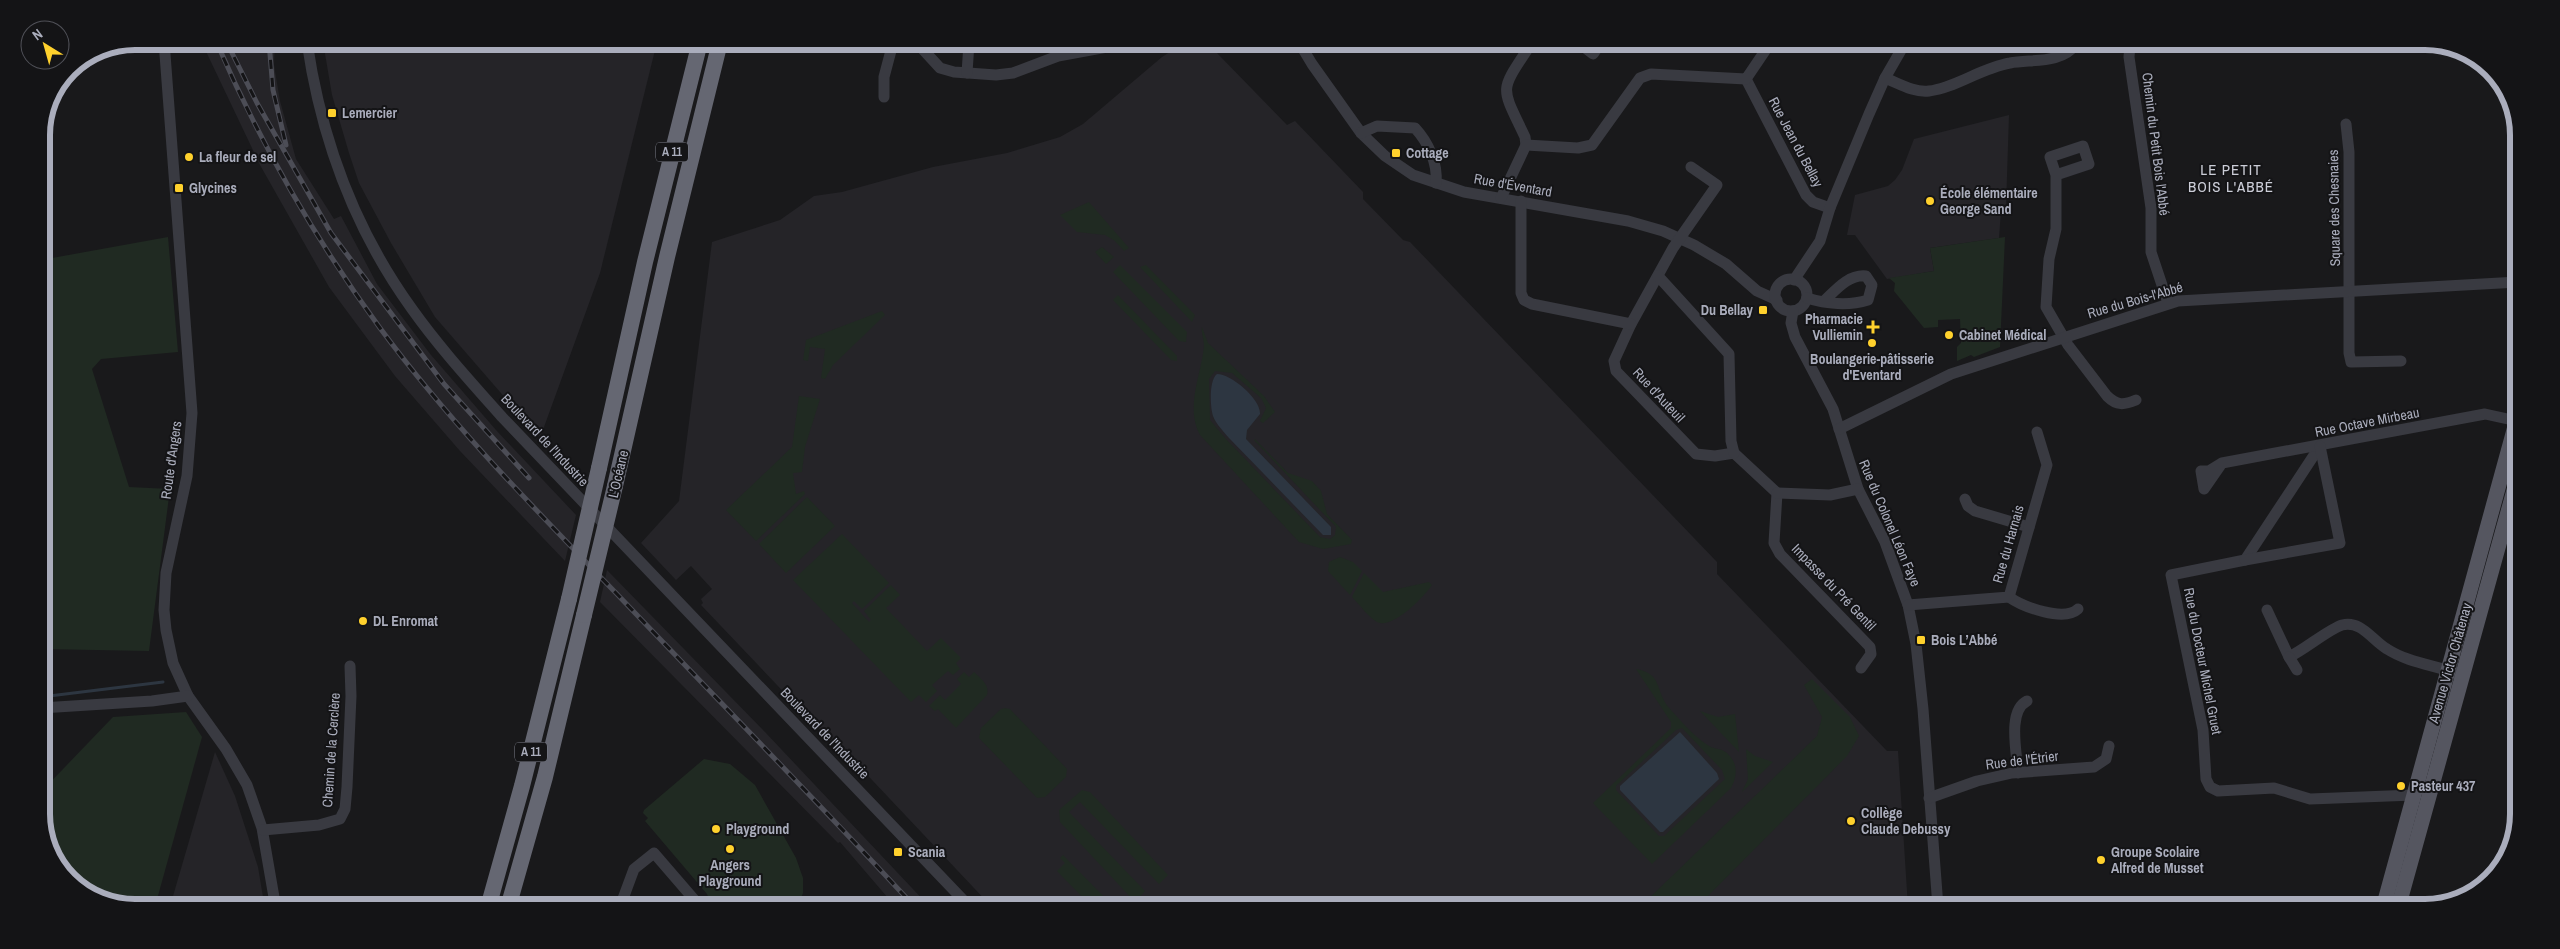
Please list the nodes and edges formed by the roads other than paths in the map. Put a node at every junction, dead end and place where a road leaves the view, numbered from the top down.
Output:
1 (165, 50) edge
2 (309, 50) edge
3 (698, 50) edge
4 (718, 50) edge
5 (892, 50) edge
6 (923, 50) edge
7 (969, 50) edge
8 (1090, 50) edge
9 (1304, 50) edge
10 (1528, 50) edge
11 (1766, 50) edge
12 (1901, 50) edge
13 (2070, 50) edge
14 (2130, 50) edge
15 (967, 73) junction
16 (1885, 78) junction
17 (1746, 79) junction
18 (884, 97) dead end
19 (2346, 124) dead end
20 (1361, 133) junction
21 (1526, 145) junction
22 (1691, 167) dead end
23 (2056, 175) dead end
24 (1436, 183) junction
25 (1501, 198) junction
26 (1521, 201) junction
27 (1830, 208) junction
28 (1680, 238) junction
29 (1658, 276) junction
30 (1794, 280) junction
31 (2510, 282) edge
32 (2350, 291) junction
33 (1776, 296) junction
34 (1807, 298) junction
35 (1823, 302) dead end
36 (2168, 303) junction
37 (1793, 311) junction
38 (1631, 324) junction
39 (2064, 338) junction
40 (2401, 361) dead end
41 (2136, 400) dead end
42 (2510, 420) edge
43 (1839, 428) junction
44 (2037, 432) dead end
45 (2320, 446) junction
46 (1734, 453) junction
47 (2222, 463) dead end
48 (2510, 463) edge
49 (1858, 489) junction
50 (1777, 494) junction
51 (1965, 499) dead end
52 (2510, 501) edge
53 (2029, 527) junction
54 (2245, 560) junction
55 (2009, 597) junction
56 (1908, 605) junction
57 (2078, 608) dead end
58 (2267, 610) dead end
59 (2289, 658) junction
60 (350, 666) dead end
61 (1861, 668) dead end
62 (2297, 670) dead end
63 (2455, 673) junction
64 (188, 696) junction
65 (2027, 701) dead end
66 (50, 707) edge
67 (2109, 746) dead end
68 (2434, 749) junction
69 (2018, 773) junction
70 (2414, 795) junction
71 (1929, 798) junction
72 (262, 829) junction
73 (273, 899) edge
74 (490, 899) edge
75 (510, 899) edge
76 (622, 899) edge
77 (694, 899) edge
78 (962, 899) edge
79 (1937, 899) edge
80 (2385, 899) edge
81 (2400, 899) edge

1 - 64 street, Route d'Angers
2 - 78 street, Boulevard de l'Industrie
3 - 74 highway, L’Océane / A 11, bridge
4 - 75 highway, L’Océane / A 11, bridge
5 - 18 street
6 - 15 street
7 - 15 street
8 - 15 street
9 - 20 street, Rue d'Éventard
10 - 21 street
11 - 17 street
12 - 16 street
13 - 16 street
14 - 36 street, Chemin du Petit Bois l'Abbé
16 - 27 street
17 - 21 street
17 - 27 street, Rue Jean du Bellay
19 - 32 street, Square des Chesnaies
20 - 24 street, Rue d'Éventard
20 - 24 street
21 - 25 street
22 - 28 street, Rue d'Auteuil
23 - 39 street
24 - 25 street, Rue d'Éventard
25 - 26 street, Rue d'Éventard
26 - 28 street, Rue d'Éventard
26 - 38 street
27 - 30 street
28 - 29 street, Rue d'Auteuil
28 - 33 street, Rue d'Éventard
29 - 38 street, Rue d'Auteuil
29 - 46 street
30 - 33 street
30 - 34 street
31 - 32 street, Rue du Bois-l'Abbé
32 - 36 street, Rue du Bois-l'Abbé
32 - 40 street, Square des Chesnaies
33 - 37 street
34 - 35 street
34 - 37 street
36 - 39 street, Rue du Bois-l'Abbé
37 - 43 street, Rue du Colonel Léon Faye
38 - 46 street, Rue d'Auteuil
39 - 41 street
39 - 43 street, Rue du Bois-l'Abbé
42 - 45 street, Rue Octave Mirbeau
43 - 49 street, Rue du Colonel Léon Faye
44 - 53 street, Rue du Harnais
45 - 47 street, Rue Octave Mirbeau
45 - 54 street
45 - 54 street
46 - 50 street
48 - 63 main road, Avenue Victor Châtenay
49 - 50 street
49 - 56 street, Rue du Colonel Léon Faye
50 - 61 street, Impasse du Pré Gentil
51 - 53 street
52 - 63 main road, Avenue Victor Châtenay
53 - 55 street, Rue du Harnais
54 - 70 street, Rue du Docteur Michel Gruet
55 - 56 street, Rue du Harnais
55 - 57 street
56 - 71 street, Rue du Colonel Léon Faye
58 - 59 street
59 - 62 street
59 - 63 street
60 - 72 street, Chemin de la Cerclère
63 - 68 main road, Avenue Victor Châtenay
64 - 66 street
64 - 72 street, Route d'Angers
65 - 69 street
67 - 69 street, Rue de l'Étrier
68 - 70 main road, Avenue Victor Châtenay
68 - 81 main road, Avenue Victor Châtenay
69 - 71 street, Rue de l'Étrier
70 - 80 main road, Avenue Victor Châtenay
71 - 79 street, Rue du Colonel Léon Faye
72 - 73 street, Route d'Angers
76 - 77 street

